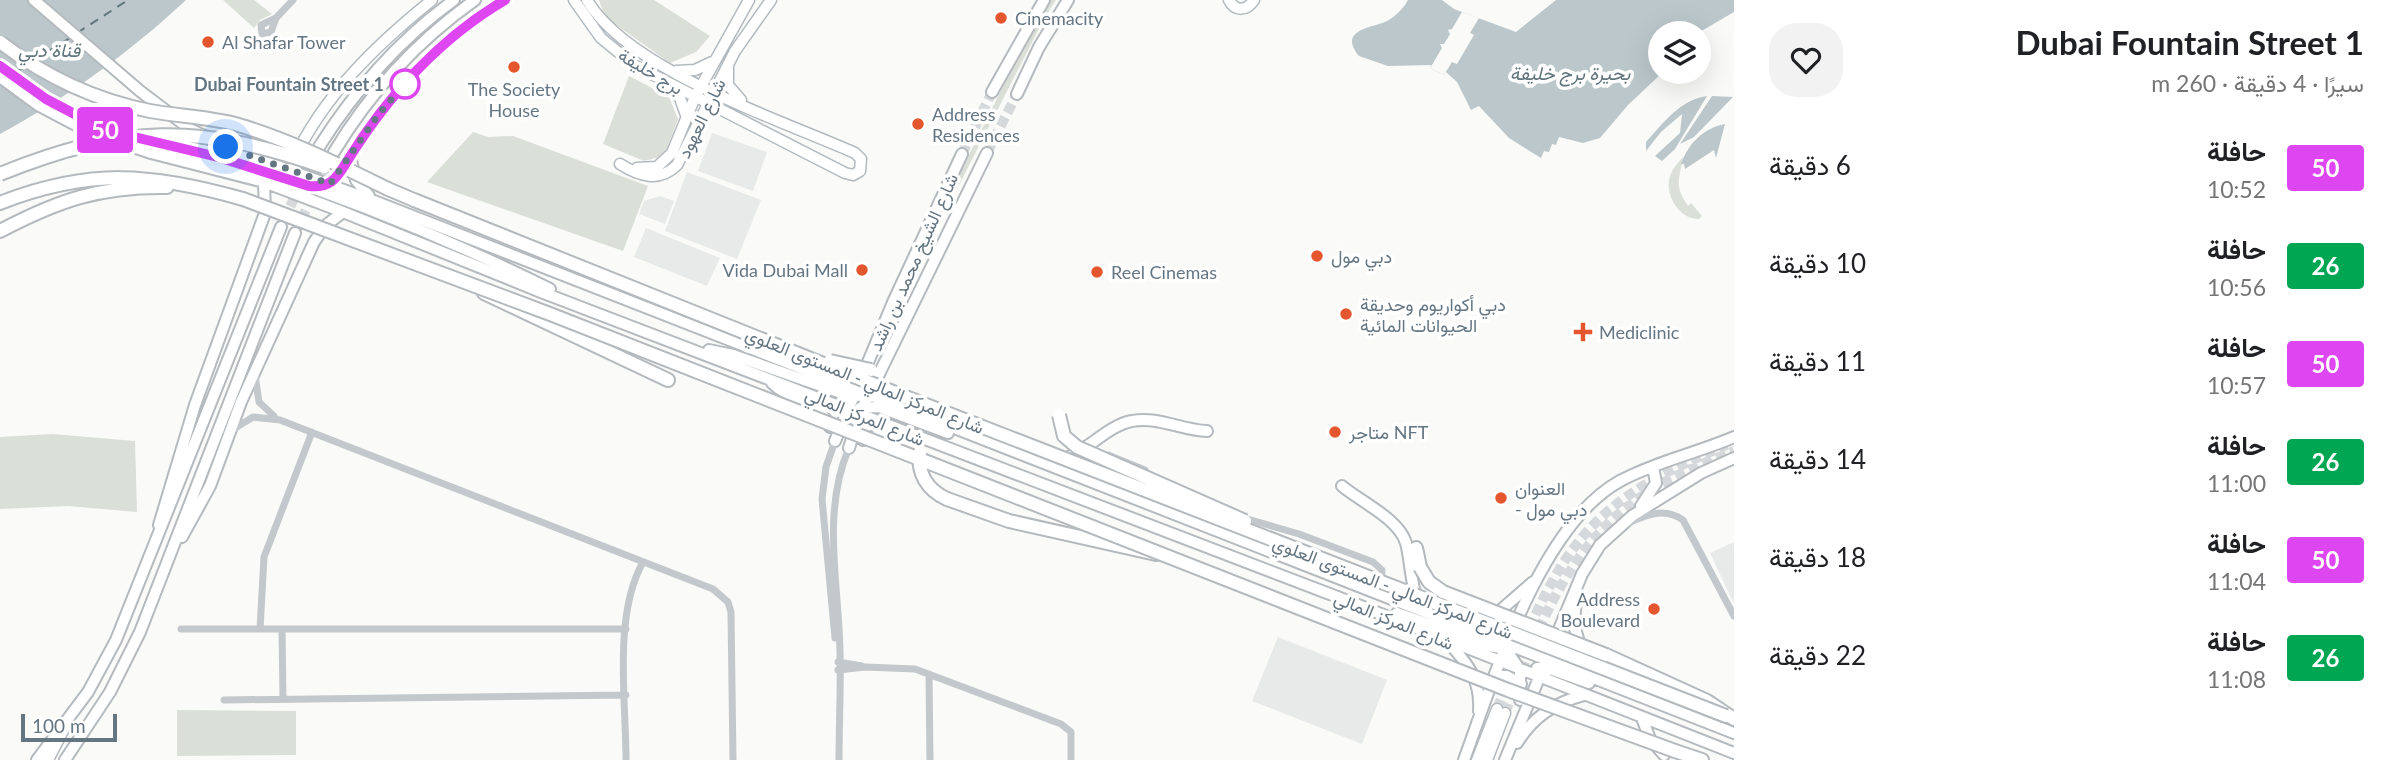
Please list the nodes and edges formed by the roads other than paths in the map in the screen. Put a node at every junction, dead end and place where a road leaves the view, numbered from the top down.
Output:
1 (34, 0) edge
2 (293, 0) edge
3 (432, 0) edge
4 (454, 0) edge
5 (475, 0) edge
6 (505, 0) edge
7 (574, 0) edge
8 (587, 0) edge
9 (771, 0) edge
10 (1044, 0) edge
11 (1068, 0) edge
12 (1229, 0) edge
13 (1254, 0) edge
14 (748, 2) edge
15 (276, 18) dead end
16 (0, 42) edge
17 (622, 57) junction
18 (715, 59) junction
19 (728, 63) junction
20 (0, 66) edge
21 (671, 70) junction
22 (723, 74) junction
23 (0, 77) edge
24 (665, 82) junction
25 (713, 90) junction
26 (698, 91) junction
27 (992, 92) tunnel mouth
28 (1017, 94) tunnel mouth
29 (707, 103) junction
30 (746, 106) junction
31 (729, 113) junction
32 (686, 115) junction
33 (697, 125) junction
34 (303, 141) junction
35 (319, 147) tunnel mouth
36 (239, 152) junction
37 (334, 152) tunnel mouth
38 (987, 153) tunnel mouth
39 (962, 154) tunnel mouth
40 (350, 157) junction
41 (287, 173) junction
42 (0, 174) edge
43 (264, 182) junction
44 (330, 184) junction
45 (309, 186) junction
46 (203, 188) junction
47 (388, 189) junction
48 (374, 201) junction
49 (941, 201) junction
50 (0, 203) edge
51 (958, 211) junction
52 (343, 212) junction
53 (281, 227) tunnel mouth
54 (0, 231) edge
55 (295, 233) tunnel mouth
56 (472, 285) junction
57 (599, 313) junction
58 (692, 349) junction
59 (871, 354) junction
60 (888, 358) junction
61 (818, 368) junction
62 (871, 370) dead end
63 (255, 373) junction
64 (769, 378) junction
65 (668, 380) dead end
66 (851, 391) junction
67 (869, 395) junction
68 (878, 407) junction
69 (857, 410) junction
70 (916, 412) junction
71 (1059, 415) dead end
72 (280, 419) junction
73 (876, 421) junction
74 (1207, 431) dead end
75 (230, 432) junction
76 (313, 432) junction
77 (910, 435) junction
78 (1734, 437) edge
79 (835, 441) junction
80 (849, 448) junction
81 (920, 451) dead end
82 (1023, 456) junction
83 (1734, 458) edge
84 (1039, 462) junction
85 (1653, 467) junction
86 (1342, 486) dead end
87 (1121, 493) junction
88 (1632, 516) junction
89 (1616, 529) junction
90 (158, 541) junction
91 (1281, 543) junction
92 (174, 547) junction
93 (1416, 548) dead end
94 (1159, 554) junction
95 (643, 562) junction
96 (1540, 575) junction
97 (1577, 585) junction
98 (1372, 592) junction
99 (1348, 601) junction
100 (1432, 615) junction
101 (1734, 616) edge
102 (1455, 623) junction
103 (181, 629) dead end
104 (260, 629) junction
105 (282, 629) junction
106 (626, 629) junction
107 (1523, 631) junction
108 (1446, 640) junction
109 (1490, 640) junction
110 (1552, 643) junction
111 (1508, 647) junction
112 (1527, 650) junction
113 (1501, 662) junction
114 (838, 666) junction
115 (1542, 668) junction
116 (1520, 670) junction
117 (929, 674) junction
118 (1565, 674) junction
119 (1496, 675) junction
120 (1609, 683) junction
121 (1521, 684) junction
122 (1560, 686) junction
123 (626, 695) junction
124 (1584, 695) junction
125 (283, 699) junction
126 (224, 700) dead end
127 (1642, 718) junction
128 (1727, 721) edge
129 (67, 723) junction
130 (1478, 724) junction
131 (1734, 733) edge
132 (1670, 753) junction
133 (1734, 753) edge
134 (37, 760) edge
135 (48, 760) edge
136 (65, 760) edge
137 (626, 760) edge
138 (733, 760) edge
139 (839, 760) edge
140 (930, 760) edge
141 (1071, 760) edge
142 (1464, 760) edge
143 (1477, 760) edge
144 (1487, 760) edge
145 (1505, 760) edge
146 (1693, 760) edge
147 (1702, 760) edge

1 - 36 main road, شارع المركز المالي
2 - 15 street
3 - 34 street
4 - 35 main road
5 - 37 main road
6 - 40 street
7 - 17 street, برج خليفة
8 - 21 street
9 - 19 street, شارع العهود
10 - 27 main road
11 - 28 main road
12 - 13 street
14 - 18 street, شارع العهود
14 - 22 street
16 - 47 highway, شارع المركز المالي - المستوى العلوي, bridge
17 - 24 street, برج خليفة
17 - 26 street
18 - 21 street
18 - 26 street, شارع العهود
19 - 22 street, شارع العهود
19 - 30 street
20 - 41 main road
21 - 26 street
22 - 25 street, شارع العهود
23 - 43 main road, شارع المركز المالي
24 - 26 street, برج خليفة
24 - 32 street
25 - 26 street
25 - 29 street, شارع العهود
25 - 30 street
26 - 29 street, برج خليفة
26 - 32 street, شارع العهود
29 - 31 street, برج خليفة
29 - 33 street, شارع العهود
30 - 31 street, برج خليفة
31 - 33 street
32 - 33 street, شارع العهود
34 - 36 main road
34 - 41 street
36 - 41 main road, شارع المركز المالي
38 - 51 main road, شارع الشيخ محمد بن راشد
39 - 49 main road, شارع الشيخ محمد بن راشد
40 - 44 street
40 - 48 main road
41 - 44 main road, شارع المركز المالي
41 - 45 main road
42 - 47 highway, bridge
43 - 52 main road, شارع المركز المالي
43 - 90 main road
44 - 45 street
44 - 48 main road, شارع المركز المالي
45 - 57 main road
46 - 50 highway
46 - 54 highway
46 - 56 highway, bridge
47 - 61 highway, شارع المركز المالي - المستوى العلوي, bridge
48 - 61 main road, شارع المركز المالي
49 - 51 main road
49 - 59 main road, شارع الشيخ محمد بن راشد
51 - 60 main road, شارع الشيخ محمد بن راشد
52 - 57 main road, شارع المركز المالي
52 - 63 main road
53 - 90 main road
55 - 92 main road
56 - 65 highway, bridge
56 - 94 highway, bridge
57 - 58 main road, شارع المركز المالي
58 - 64 main road, شارع المركز المالي
58 - 66 main road
59 - 61 main road
59 - 66 main road, شارع الشيخ محمد بن راشد
60 - 67 main road, شارع الشيخ محمد بن راشد
60 - 70 main road
61 - 62 highway, bridge
61 - 66 main road, شارع المركز المالي
61 - 91 highway, شارع المركز المالي - المستوى العلوي, bridge
63 - 72 street
63 - 75 main road
64 - 69 main road, شارع المركز المالي
64 - 79 main road
66 - 67 main road
66 - 69 main road, شارع الشيخ محمد بن راشد
67 - 69 main road, شارع الشيخ محمد بن راشد
67 - 70 main road, شارع المركز المالي
68 - 69 main road
68 - 73 main road
68 - 82 main road
69 - 73 main road, شارع المركز المالي
69 - 79 main road
69 - 80 main road
70 - 82 main road, شارع المركز المالي
71 - 91 highway, bridge
72 - 75 street
72 - 76 street
73 - 77 main road, شارع المركز المالي
74 - 84 main road
75 - 92 main road
76 - 95 street
76 - 104 street
77 - 80 main road
77 - 99 main road, شارع المركز المالي
78 - 85 main road
79 - 114 street
80 - 114 street
81 - 94 highway, bridge
82 - 84 main road, شارع المركز المالي
83 - 88 main road
84 - 87 main road, شارع المركز المالي
85 - 88 main road
85 - 96 main road
86 - 100 main road
87 - 98 main road, شارع المركز المالي
87 - 98 street
88 - 89 main road
89 - 97 main road
89 - 101 street
90 - 129 main road
91 - 128 highway, شارع المركز المالي - المستوى العلوي, bridge
92 - 136 main road
93 - 128 highway, bridge
94 - 132 highway, bridge
95 - 106 street
95 - 138 street
96 - 102 main road
96 - 107 main road
96 - 111 main road
97 - 110 main road
97 - 120 main road
98 - 100 main road, شارع المركز المالي
99 - 108 main road, شارع المركز المالي
99 - 109 main road
100 - 102 main road, شارع المركز المالي
102 - 109 main road, شارع المركز المالي
103 - 104 street
104 - 105 street
105 - 106 street
105 - 125 street
106 - 123 street
107 - 110 main road
107 - 112 main road
108 - 113 main road, شارع المركز المالي
108 - 130 main road
109 - 111 main road, شارع المركز المالي
110 - 112 main road
110 - 115 main road
111 - 112 main road, شارع المركز المالي
111 - 113 main road
111 - 116 main road
112 - 115 main road
113 - 116 main road, شارع المركز المالي
113 - 119 main road
114 - 117 street
114 - 139 street
115 - 116 main road, شارع المركز المالي
115 - 118 main road
115 - 120 main road, شارع المركز المالي
115 - 122 main road, شارع المركز المالي
115 - 145 main road
116 - 119 main road
116 - 121 main road
117 - 140 street
117 - 141 street
118 - 122 main road
118 - 128 main road
119 - 121 main road
119 - 130 main road
120 - 128 main road, شارع المركز المالي
121 - 145 main road
122 - 124 main road, شارع المركز المالي
123 - 125 street
123 - 137 street
124 - 127 main road, شارع المركز المالي
124 - 145 main road
125 - 126 street
127 - 132 main road
127 - 133 main road, شارع المركز المالي
128 - 131 main road, شارع المركز المالي
129 - 134 main road
129 - 135 street
130 - 142 main road
132 - 146 highway
132 - 147 highway
143 - 144 street

